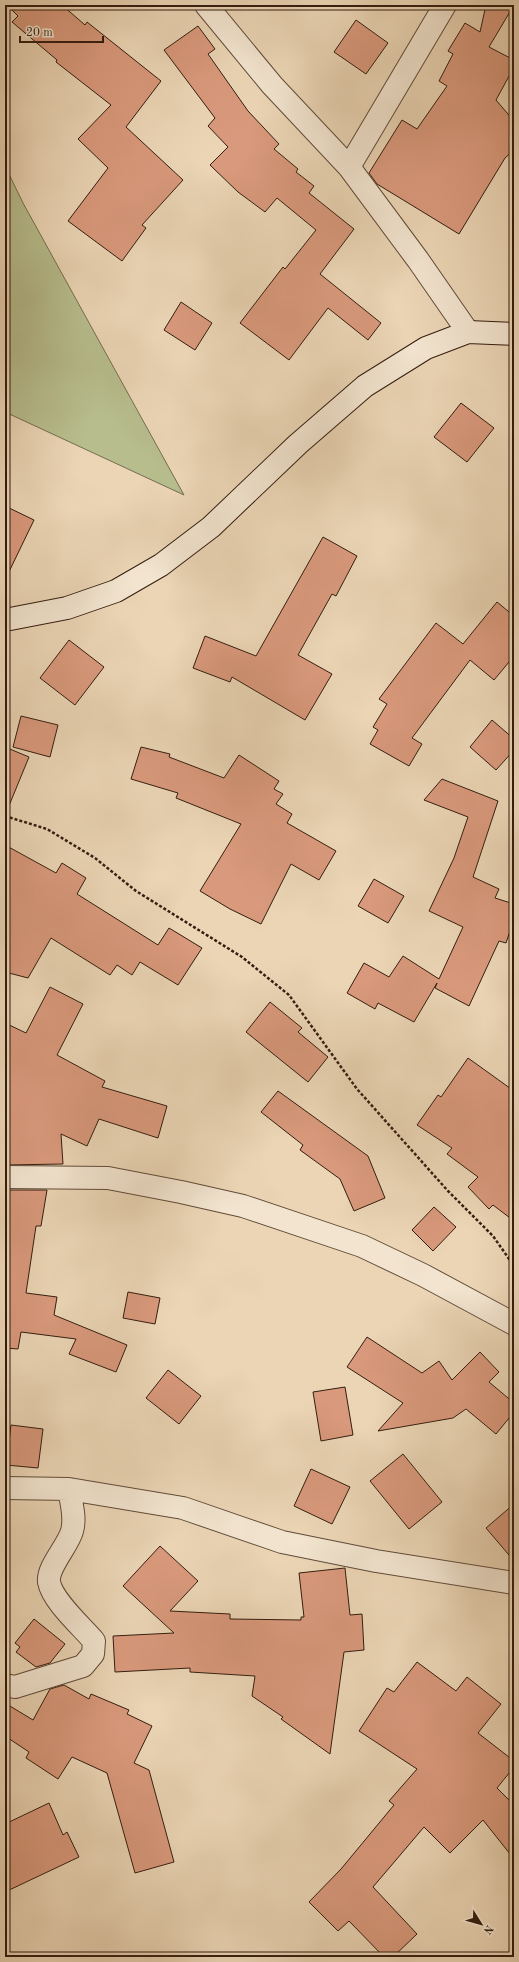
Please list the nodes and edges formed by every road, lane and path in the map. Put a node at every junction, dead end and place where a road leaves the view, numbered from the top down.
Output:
1 (206, 5) edge
2 (445, 5) edge
3 (349, 168) junction
4 (468, 332) junction
5 (514, 334) edge
6 (5, 620) edge
7 (5, 816) edge
8 (5, 1177) edge
9 (514, 1266) edge
10 (514, 1324) edge
11 (5, 1488) edge
12 (69, 1489) junction
13 (514, 1582) edge
14 (5, 1685) edge
15 (514, 1949) edge
16 (505, 1957) edge

1 - 3 street
2 - 3 street
3 - 4 street
4 - 5 street
4 - 6 street
7 - 9 path
8 - 10 street
11 - 12 street
12 - 13 street
12 - 14 street
15 - 16 path

